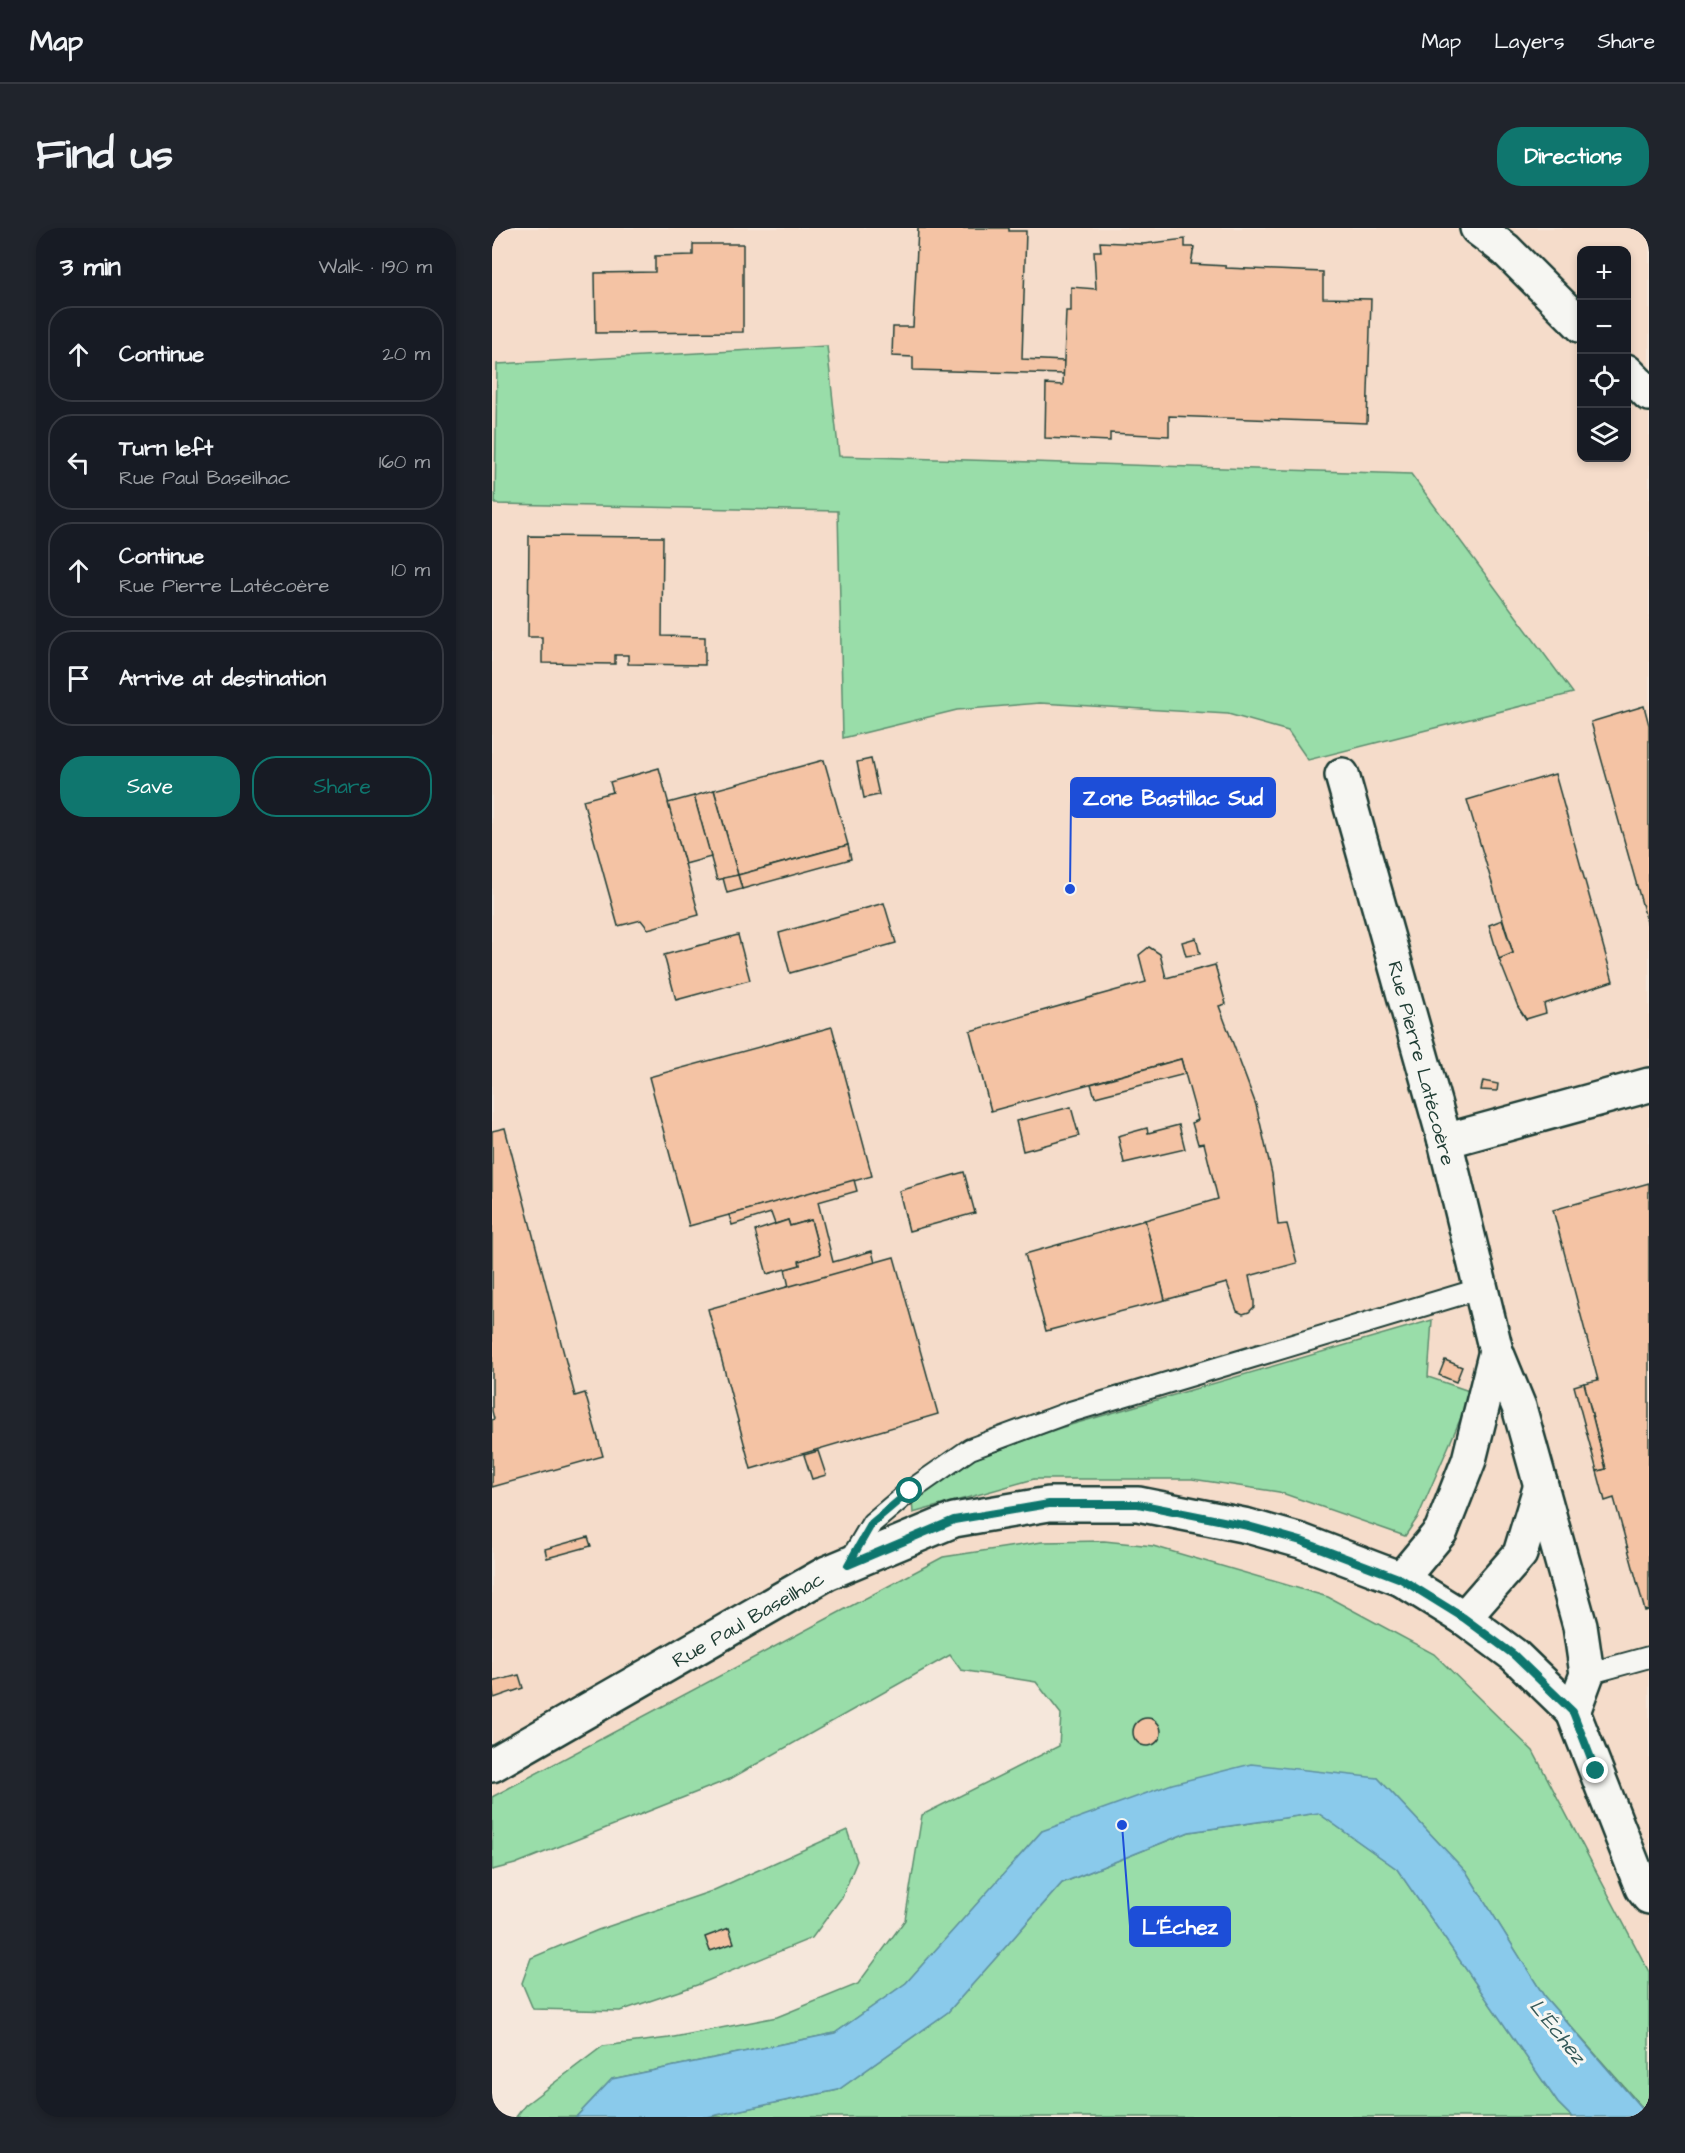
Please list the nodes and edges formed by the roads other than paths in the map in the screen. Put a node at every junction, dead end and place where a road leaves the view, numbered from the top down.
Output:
1 (1477, 228) edge
2 (1577, 322) edge
3 (1631, 376) edge
4 (1649, 394) edge
5 (1342, 775) dead end
6 (1649, 1086) edge
7 (1445, 1142) junction
8 (1479, 1289) junction
9 (1496, 1352) junction
10 (1541, 1485) junction
11 (848, 1565) junction
12 (1401, 1579) junction
13 (1464, 1618) junction
14 (1649, 1657) edge
15 (1587, 1674) junction
16 (1573, 1712) junction
17 (492, 1765) edge
18 (1649, 1897) edge

1 - 2 street
3 - 4 street
5 - 7 street, Rue Pierre Latécoère
6 - 7 street
7 - 8 street, Rue Pierre Latécoère
8 - 9 street, Rue Pierre Latécoère
8 - 11 lane
9 - 10 street, Rue Pierre Latécoère
9 - 12 street, Rue Pierre Latécoère
10 - 13 street
10 - 15 street, Rue Pierre Latécoère
11 - 12 street, Rue Paul Baseilhac
11 - 17 street, Rue Paul Baseilhac
12 - 13 street, Rue Paul Baseilhac
13 - 16 street, Rue Paul Baseilhac
14 - 15 lane
15 - 16 street, Rue Pierre Latécoère
16 - 18 street

